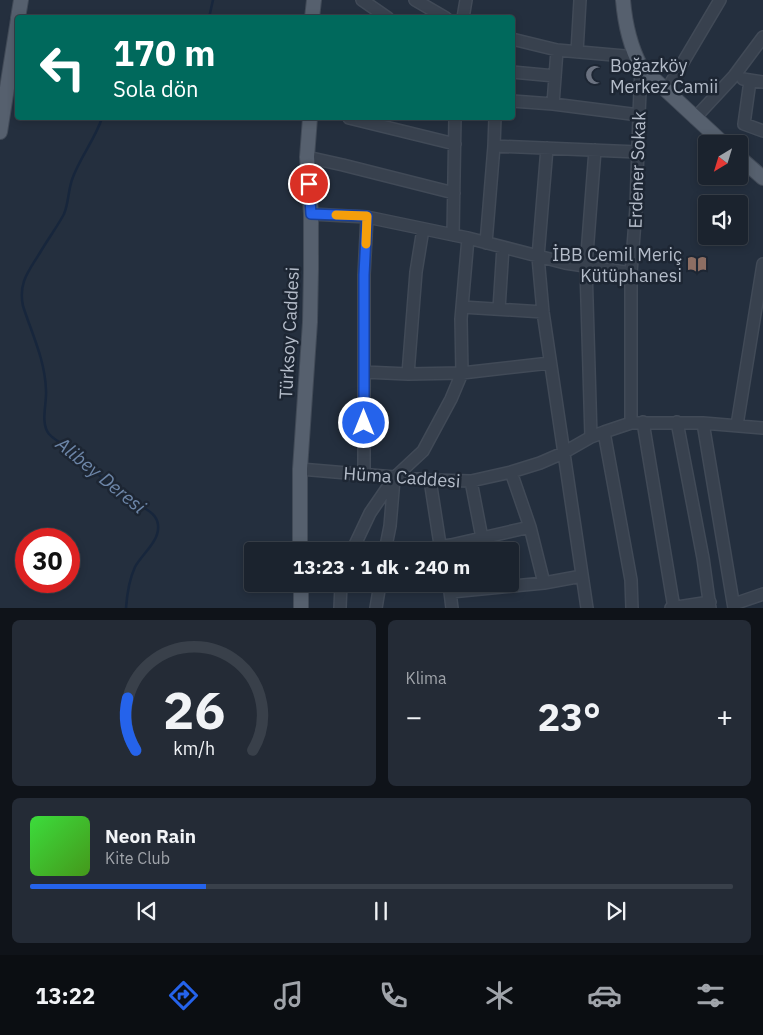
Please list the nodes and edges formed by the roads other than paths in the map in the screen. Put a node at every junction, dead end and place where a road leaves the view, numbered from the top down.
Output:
1 (21, 0) edge
2 (314, 0) edge
3 (362, 0) edge
4 (415, 0) edge
5 (466, 0) edge
6 (580, 0) edge
7 (622, 0) edge
8 (720, 0) edge
9 (18, 15) edge
10 (312, 15) edge
11 (384, 15) edge
12 (441, 15) edge
13 (464, 15) edge
14 (15, 33) edge
15 (515, 40) edge
16 (761, 42) edge
17 (557, 50) junction
18 (577, 52) junction
19 (639, 62) junction
20 (515, 72) edge
21 (555, 76) junction
22 (734, 76) junction
23 (750, 81) junction
24 (763, 82) edge
25 (3, 91) edge
26 (666, 91) junction
27 (515, 101) edge
28 (553, 104) junction
29 (639, 115) junction
30 (695, 118) junction
31 (310, 120) edge
32 (357, 120) edge
33 (455, 120) edge
34 (495, 120) edge
35 (763, 131) edge
36 (0, 132) edge
37 (714, 135) edge
38 (455, 144) junction
39 (494, 146) junction
40 (548, 148) junction
41 (595, 150) junction
42 (638, 152) junction
43 (307, 157) junction
44 (748, 165) edge
45 (763, 178) edge
46 (454, 193) junction
47 (311, 214) junction
48 (367, 216) junction
49 (423, 229) junction
50 (453, 235) junction
51 (468, 238) junction
52 (486, 243) junction
53 (503, 247) junction
54 (538, 257) junction
55 (763, 264) edge
56 (586, 267) junction
57 (631, 273) junction
58 (462, 306) junction
59 (499, 309) junction
60 (543, 312) junction
61 (757, 334) edge
62 (550, 363) junction
63 (364, 372) junction
64 (462, 372) junction
65 (408, 374) junction
66 (643, 422) junction
67 (677, 422) junction
68 (631, 423) junction
69 (703, 423) junction
70 (737, 425) junction
71 (763, 428) edge
72 (604, 432) junction
73 (591, 437) junction
74 (563, 453) junction
75 (300, 469) junction
76 (511, 472) junction
77 (364, 475) junction
78 (394, 478) junction
79 (430, 480) junction
80 (471, 481) junction
81 (530, 527) junction
82 (482, 538) junction
83 (300, 542) edge
84 (356, 542) edge
85 (387, 542) edge
86 (439, 542) edge
87 (464, 542) edge
88 (582, 576) junction
89 (544, 583) junction
90 (519, 584) edge
91 (301, 592) edge
92 (341, 592) edge
93 (379, 592) edge
94 (450, 592) edge
95 (763, 594) edge
96 (710, 605) edge
97 (734, 606) edge
98 (673, 607) edge
99 (301, 608) edge
100 (340, 608) edge
101 (376, 608) edge
102 (452, 608) edge
103 (586, 608) edge
104 (632, 608) edge

1 - 9 main road
2 - 10 main road
3 - 11 street
4 - 12 street
5 - 13 street
6 - 18 street
7 - 19 main road
8 - 26 street
14 - 25 main road
15 - 17 street
16 - 22 street
17 - 18 street
17 - 21 street
18 - 19 street
19 - 26 main road
19 - 29 street, Erdener Sokak
20 - 21 street
21 - 28 street
22 - 23 street
22 - 30 street
23 - 24 street
23 - 35 street
25 - 36 main road
26 - 30 main road
27 - 28 street
28 - 29 street
29 - 42 street, Erdener Sokak
30 - 37 main road
31 - 43 main road, Türksoy Caddesi
32 - 38 street
33 - 38 street
34 - 39 street
38 - 46 street
39 - 40 street
39 - 52 street
40 - 41 street
40 - 54 street
41 - 42 street
41 - 56 street
42 - 57 street, Erdener Sokak
43 - 46 street
43 - 47 main road, Türksoy Caddesi
44 - 45 main road
46 - 50 street
47 - 48 street
47 - 75 main road, Türksoy Caddesi
48 - 49 street
48 - 63 street
49 - 50 street
49 - 65 street
50 - 51 street
51 - 52 street
51 - 58 street
52 - 53 street
53 - 54 street
53 - 59 street
54 - 56 street
54 - 60 street
55 - 61 street
56 - 57 street
56 - 73 street
57 - 68 street, Erdener Sokak
58 - 59 street
58 - 64 street
59 - 60 street
60 - 62 street
61 - 70 street
62 - 64 street
62 - 74 street
63 - 65 street
63 - 77 street
64 - 65 street
64 - 78 street
66 - 67 street, Hüma Caddesi
66 - 68 street, Hüma Caddesi
66 - 98 street
67 - 69 street, Hüma Caddesi
67 - 96 street
68 - 72 street, Hüma Caddesi
69 - 70 street, Hüma Caddesi
69 - 97 street
70 - 71 street, Hüma Caddesi
72 - 73 street, Hüma Caddesi
72 - 104 street
73 - 74 street, Hüma Caddesi
74 - 76 street, Hüma Caddesi
74 - 88 street
75 - 77 street, Hüma Caddesi
75 - 83 main road, Türksoy Caddesi
76 - 80 street, Hüma Caddesi
76 - 81 street
77 - 78 street, Hüma Caddesi
78 - 79 street, Hüma Caddesi
78 - 84 street
78 - 85 street
79 - 80 street, Hüma Caddesi
79 - 86 street
80 - 82 street
81 - 82 street
81 - 89 street
82 - 87 street
88 - 89 street
88 - 103 street
89 - 90 street
91 - 99 main road
92 - 100 street
93 - 101 street
94 - 102 street
95 - 97 street
96 - 98 street

